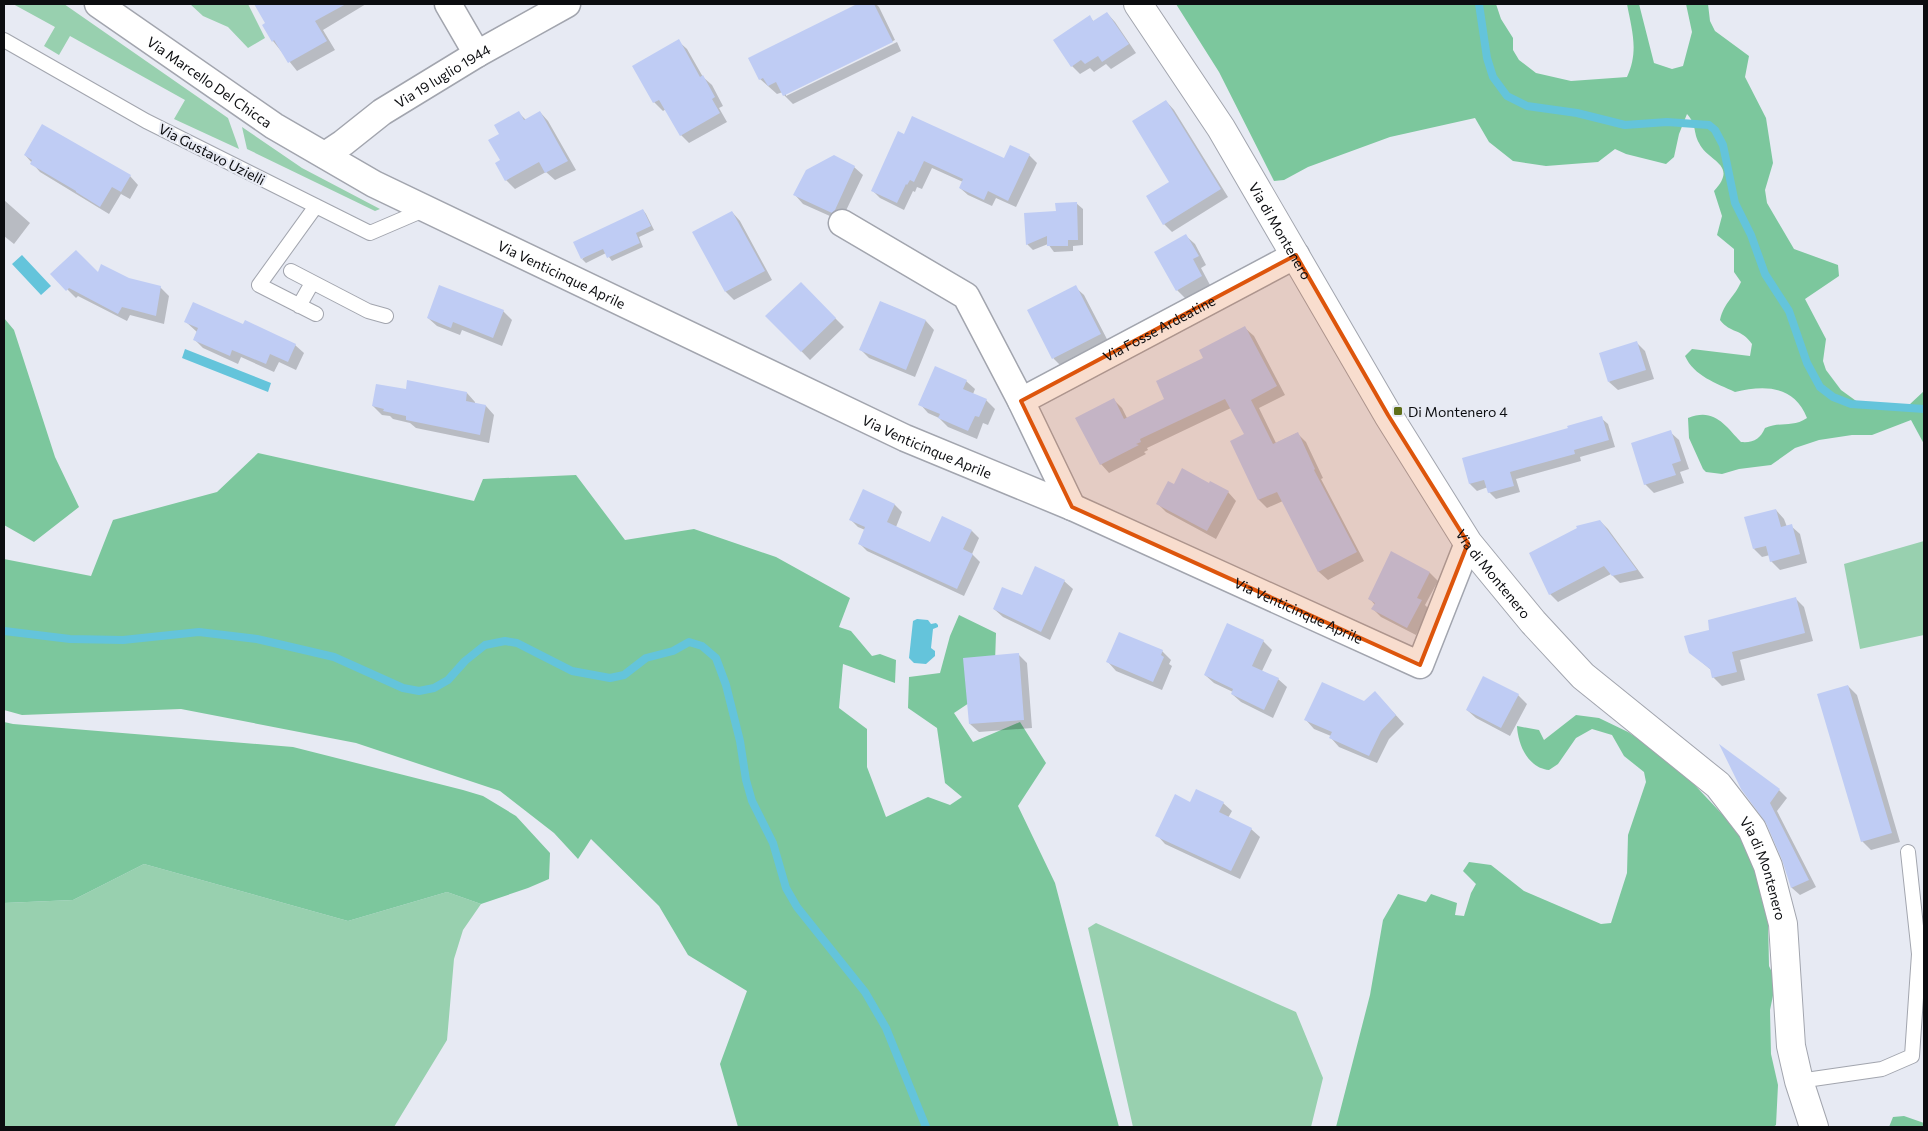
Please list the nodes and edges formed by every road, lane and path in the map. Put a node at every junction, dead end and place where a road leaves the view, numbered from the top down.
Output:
1 (98, 4) edge
2 (448, 4) edge
3 (568, 4) edge
4 (1138, 4) edge
5 (4, 40) edge
6 (477, 54) junction
7 (325, 155) junction
8 (316, 206) junction
9 (426, 209) junction
10 (842, 223) dead end
11 (1296, 255) junction
12 (291, 272) dead end
13 (312, 283) junction
14 (299, 306) junction
15 (316, 314) dead end
16 (386, 316) dead end
17 (1021, 401) junction
18 (1072, 507) junction
19 (1468, 543) junction
20 (1908, 852) dead end
21 (1799, 1081) junction
22 (1814, 1127) edge

1 - 7 street, Via Marcello Del Chicca
2 - 6 street
3 - 6 street, Via 19 luglio 1944
4 - 11 street, Via di Montenero
5 - 8 lane, Via Gustavo Uzielli
6 - 7 street, Via 19 luglio 1944
7 - 9 street, Via Venticinque Aprile
8 - 9 lane, Via Gustavo Uzielli
8 - 14 lane
9 - 18 street, Via Venticinque Aprile
10 - 17 street
11 - 17 street, Via Fosse Ardeatine
11 - 19 street, Via di Montenero
12 - 13 lane
13 - 14 lane
13 - 16 lane
14 - 15 lane
17 - 18 street
18 - 19 street, Via Venticinque Aprile
19 - 21 street, Via di Montenero
20 - 21 lane
21 - 22 street, Via di Montenero

